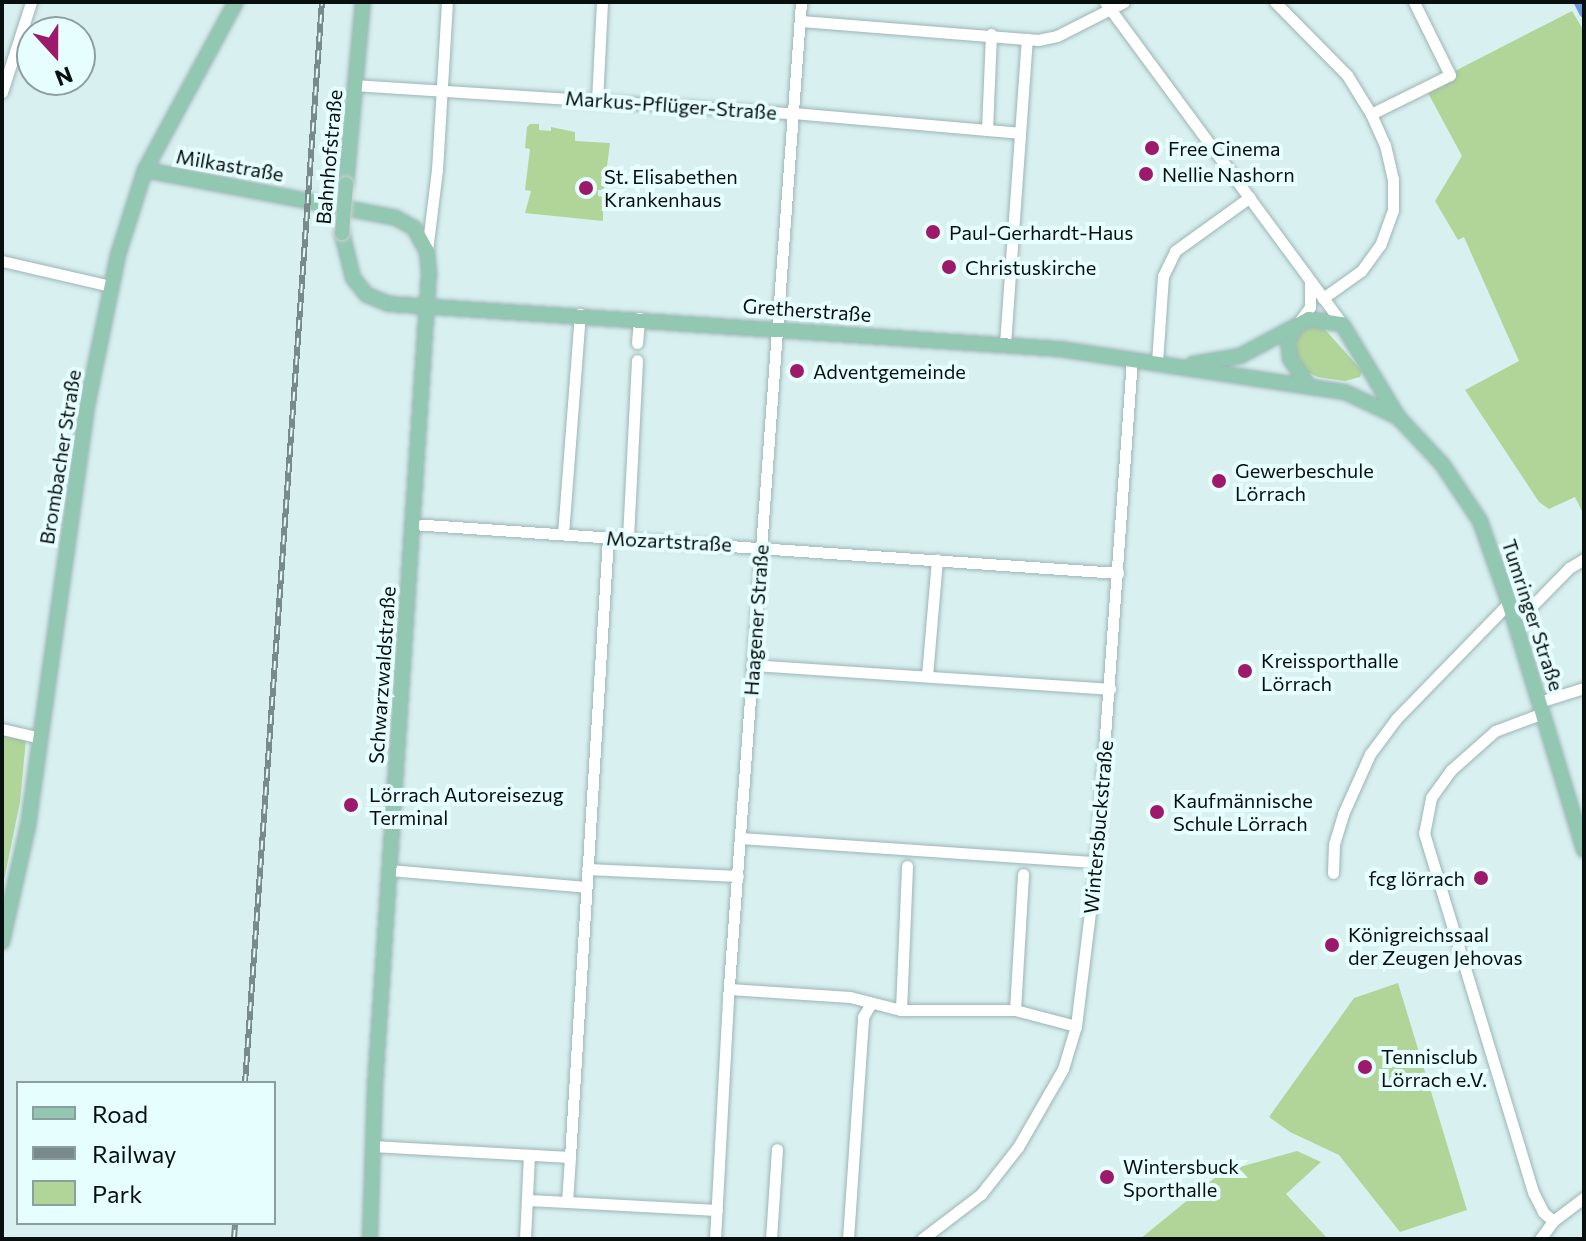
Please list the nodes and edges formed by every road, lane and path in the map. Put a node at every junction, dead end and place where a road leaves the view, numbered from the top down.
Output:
1 (31, 2) edge
2 (236, 2) edge
3 (363, 2) edge
4 (447, 2) edge
5 (602, 2) edge
6 (801, 2) edge
7 (1124, 2) edge
8 (1275, 2) edge
9 (1414, 2) edge
10 (1108, 6) edge
11 (801, 21) junction
12 (991, 34) junction
13 (1027, 39) junction
14 (355, 85) junction
15 (442, 91) junction
16 (2, 92) edge
17 (597, 101) junction
18 (793, 113) junction
19 (1371, 114) junction
20 (987, 130) junction
21 (1019, 133) junction
22 (145, 170) junction
23 (1250, 197) junction
24 (427, 251) junction
25 (2, 261) edge
26 (1310, 283) junction
27 (110, 286) junction
28 (1323, 298) junction
29 (427, 305) junction
30 (580, 314) junction
31 (639, 318) junction
32 (1299, 322) junction
33 (1342, 324) junction
34 (775, 328) junction
35 (637, 343) dead end
36 (1005, 344) junction
37 (1132, 359) junction
38 (637, 360) dead end
39 (1157, 362) junction
40 (1183, 365) junction
41 (1373, 379) junction
42 (1309, 386) junction
43 (1345, 392) junction
44 (1398, 417) junction
45 (412, 524) junction
46 (563, 534) junction
47 (608, 538) junction
48 (628, 538) junction
49 (761, 546) junction
50 (937, 559) junction
51 (1584, 559) edge
52 (1118, 573) junction
53 (1511, 609) junction
54 (752, 665) junction
55 (927, 676) junction
56 (1584, 688) edge
57 (1110, 689) junction
58 (1541, 707) junction
59 (2, 729) edge
60 (40, 738) junction
61 (740, 838) junction
62 (1584, 850) edge
63 (1096, 862) junction
64 (907, 866) dead end
65 (587, 869) junction
66 (389, 870) junction
67 (1333, 873) dead end
68 (1023, 874) dead end
69 (738, 876) junction
70 (586, 887) junction
71 (2, 942) edge
72 (729, 989) junction
73 (870, 1005) junction
74 (901, 1010) junction
75 (1015, 1010) junction
76 (1076, 1026) junction
77 (372, 1146) junction
78 (777, 1149) dead end
79 (529, 1155) junction
80 (570, 1157) junction
81 (1584, 1198) edge
82 (528, 1200) junction
83 (567, 1202) junction
84 (717, 1210) junction
85 (1553, 1221) junction
86 (370, 1239) edge
87 (525, 1239) edge
88 (715, 1239) edge
89 (771, 1239) edge
90 (848, 1239) edge
91 (922, 1239) edge
92 (1540, 1239) edge

1 - 16 street
2 - 22 main road, Brombacher Straße
3 - 14 main road, Bahnhofstraße
4 - 15 street
5 - 17 street
6 - 11 street, Haagener Straße
7 - 10 street
8 - 19 street
9 - 19 street
10 - 13 street
10 - 23 street, Tumringer Straße
11 - 12 street
11 - 18 street, Haagener Straße
12 - 13 street
12 - 20 street
13 - 21 street
14 - 15 street, Markus-Pflüger-Straße
14 - 29 main road, Bahnhofstraße, bridge
15 - 17 street, Markus-Pflüger-Straße
15 - 24 street
17 - 18 street, Markus-Pflüger-Straße
18 - 20 street, Markus-Pflüger-Straße
18 - 34 street, Haagener Straße
19 - 28 street
20 - 21 street, Markus-Pflüger-Straße
21 - 36 street
22 - 24 main road, Milkastraße
22 - 27 main road, Brombacher Straße
23 - 26 street, Tumringer Straße
23 - 39 street
24 - 29 main road
25 - 27 street
26 - 28 street, Tumringer Straße
26 - 32 street
27 - 60 main road, Brombacher Straße
28 - 33 street, Tumringer Straße
29 - 30 main road, Gretherstraße
29 - 45 main road, Schwarzwaldstraße
30 - 31 main road, Gretherstraße
30 - 46 street
31 - 34 main road, Gretherstraße
31 - 35 street
32 - 33 main road
32 - 40 main road, Gretherstraße
32 - 42 main road
33 - 41 main road, Tumringer Straße
34 - 36 main road, Gretherstraße
34 - 49 street, Haagener Straße
36 - 37 main road, Gretherstraße
37 - 39 main road, Gretherstraße
37 - 52 street, Wintersbuckstraße
38 - 48 street
39 - 40 main road, Gretherstraße
40 - 42 main road, Gretherstraße
41 - 43 main road
41 - 44 main road, Tumringer Straße
42 - 43 main road, Gretherstraße
43 - 44 main road, Tumringer Straße
44 - 53 main road, Tumringer Straße
45 - 46 street, Mozartstraße
45 - 66 main road, Schwarzwaldstraße
46 - 47 street, Mozartstraße
47 - 48 street, Mozartstraße
47 - 65 street
48 - 49 street, Mozartstraße
49 - 50 street, Mozartstraße
49 - 54 street, Haagener Straße
50 - 52 street, Mozartstraße
50 - 55 street
51 - 53 street
52 - 57 street, Wintersbuckstraße
53 - 58 main road, Tumringer Straße
53 - 67 street
54 - 55 street
54 - 61 street, Haagener Straße
55 - 57 street
56 - 58 street
57 - 63 street, Wintersbuckstraße
58 - 62 main road, Tumringer Straße
58 - 85 street
59 - 60 street
60 - 71 main road, Brombacher Straße
61 - 63 street
61 - 69 street, Haagener Straße
63 - 76 street, Wintersbuckstraße
64 - 74 street
65 - 69 street
65 - 70 street
66 - 70 street
66 - 77 main road, Schwarzwaldstraße
68 - 75 street
69 - 72 street, Haagener Straße
70 - 80 street
72 - 73 street
72 - 84 street, Haagener Straße
73 - 74 street
73 - 90 street
74 - 75 street
75 - 76 street
76 - 91 street, Wintersbuckstraße
77 - 79 street
77 - 86 main road, Schwarzwaldstraße
78 - 89 street
79 - 80 street
79 - 82 street
80 - 83 street
81 - 85 street
82 - 83 street
82 - 87 street
83 - 84 street
84 - 88 street, Haagener Straße
85 - 92 street

